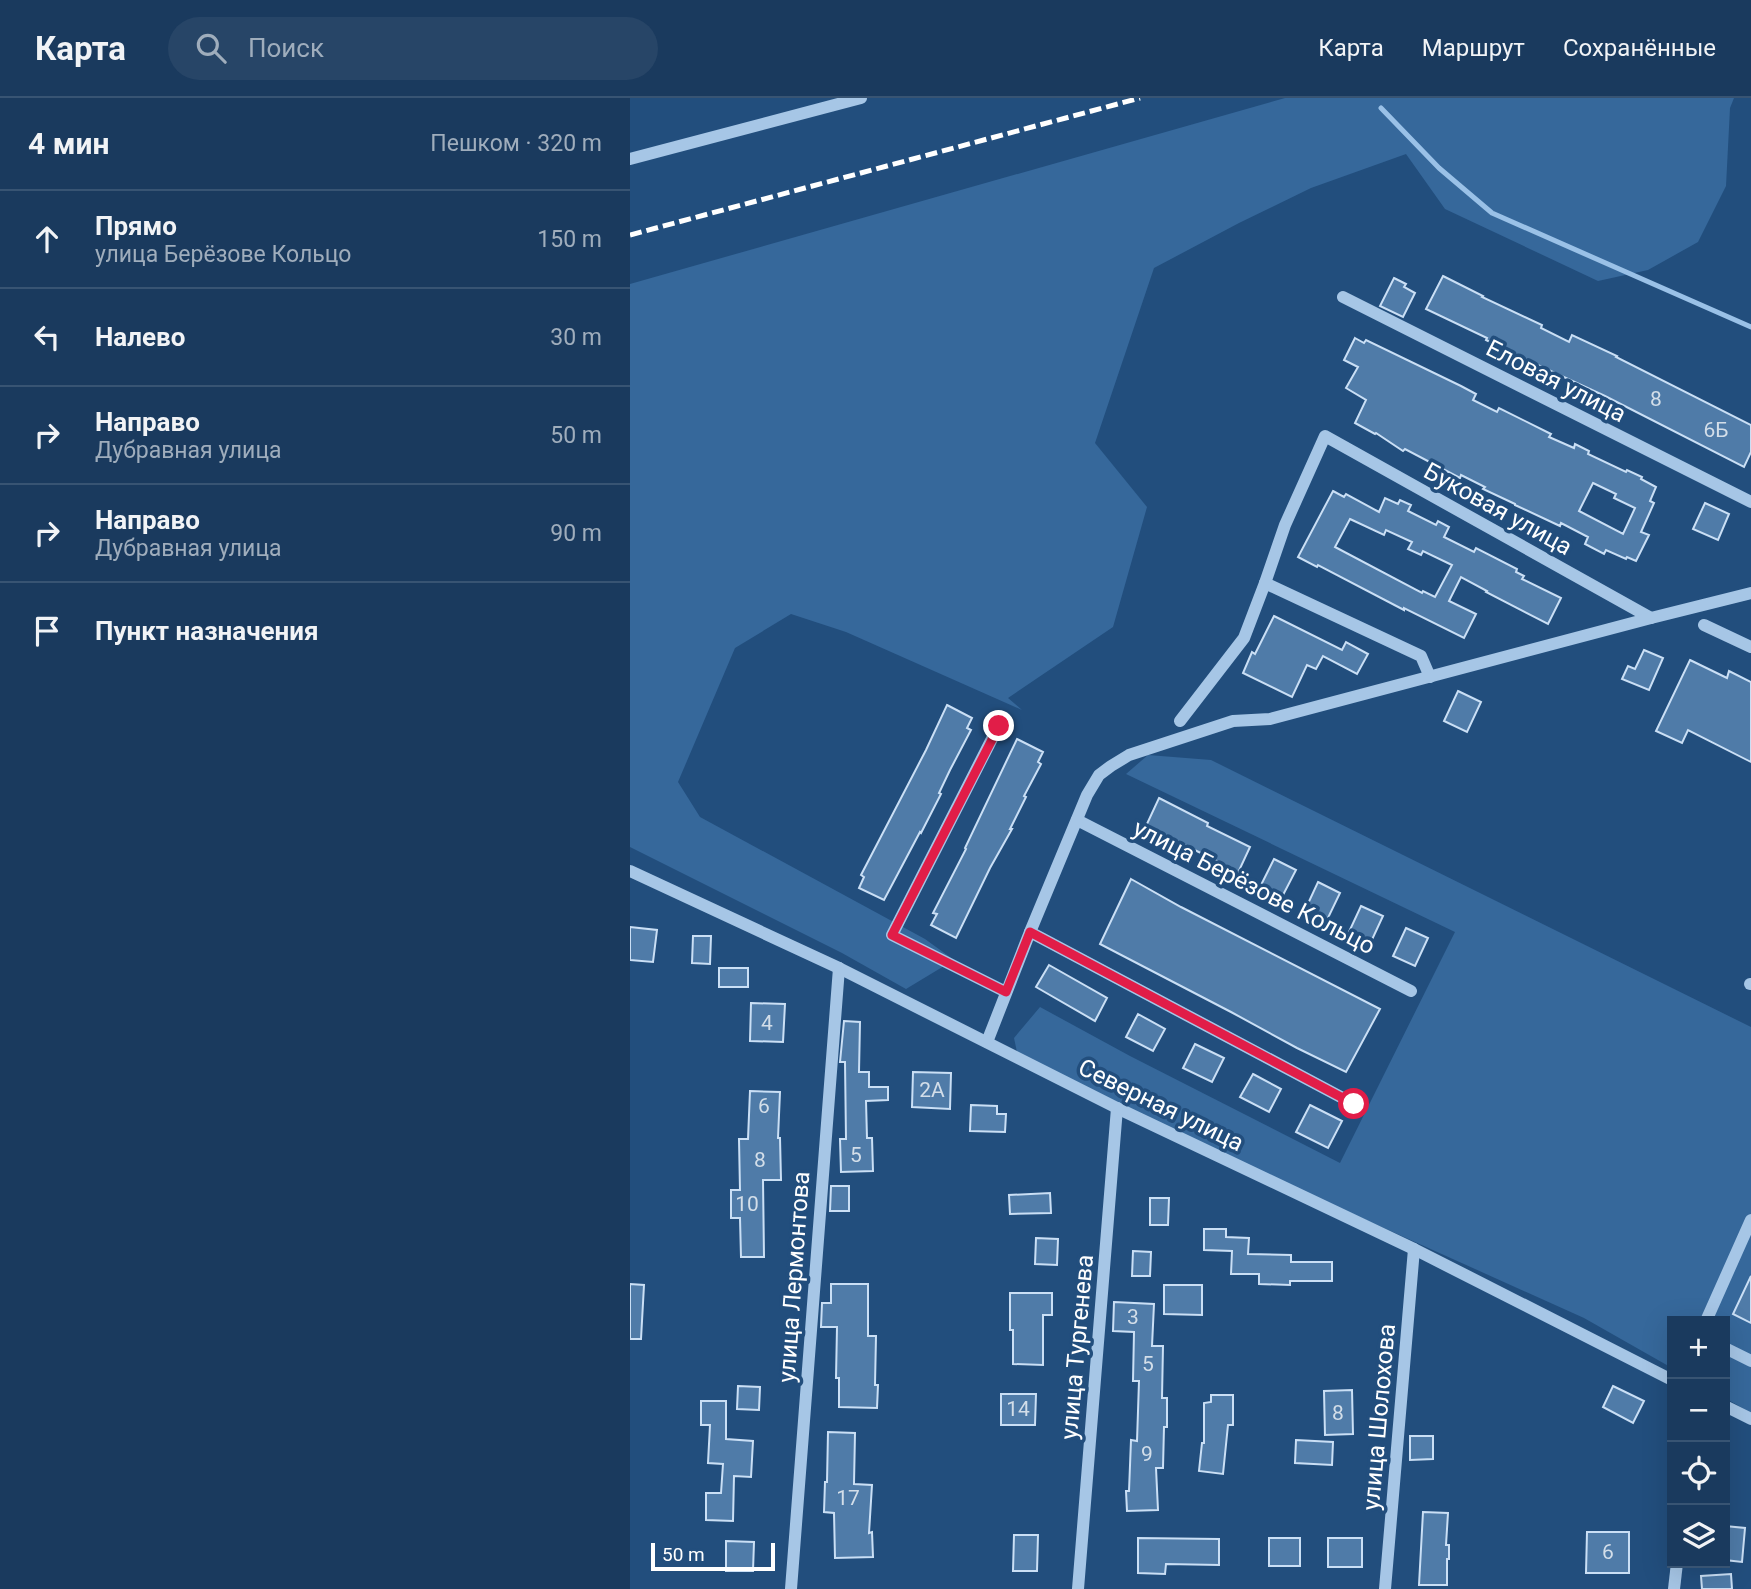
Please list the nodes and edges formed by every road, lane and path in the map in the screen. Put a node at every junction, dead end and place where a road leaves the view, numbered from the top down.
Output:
1 (861, 98) edge
2 (630, 159) edge
3 (1343, 297) dead end
4 (1751, 502) edge
5 (1265, 583) junction
6 (1751, 593) edge
7 (1651, 618) junction
8 (1704, 625) dead end
9 (1751, 647) edge
10 (1430, 677) junction
11 (1180, 721) dead end
12 (999, 726) dead end
13 (1077, 820) junction
14 (630, 871) edge
15 (1030, 932) junction
16 (839, 968) junction
17 (1411, 991) dead end
18 (1006, 992) junction
19 (987, 1042) junction
20 (1354, 1104) dead end
21 (1117, 1108) junction
22 (1751, 1220) edge
23 (1414, 1249) junction
24 (1708, 1316) edge
25 (1730, 1350) edge
26 (1751, 1361) edge
27 (1670, 1379) edge
28 (1730, 1408) edge
29 (1751, 1419) edge
30 (1676, 1568) edge
31 (791, 1589) edge
32 (1078, 1589) edge
33 (1385, 1589) edge
34 (1674, 1589) edge

1 - 2 street
3 - 4 street, Еловая улица
5 - 7 street, Буковая улица
5 - 10 street
5 - 11 street
6 - 7 street
7 - 10 street
8 - 9 street
10 - 13 street
12 - 18 street
13 - 15 street
13 - 17 street, улица Берёзове Кольцо
14 - 16 street, Северная улица
15 - 18 street
15 - 20 street
16 - 19 street, Северная улица
16 - 31 street, улица Лермонтова
18 - 19 street
19 - 21 street, Северная улица
21 - 23 street, Северная улица
21 - 32 street, улица Тургенева
22 - 24 street
23 - 27 street, Северная улица
23 - 33 street, улица Шолохова
25 - 26 street
28 - 29 street
30 - 34 street

